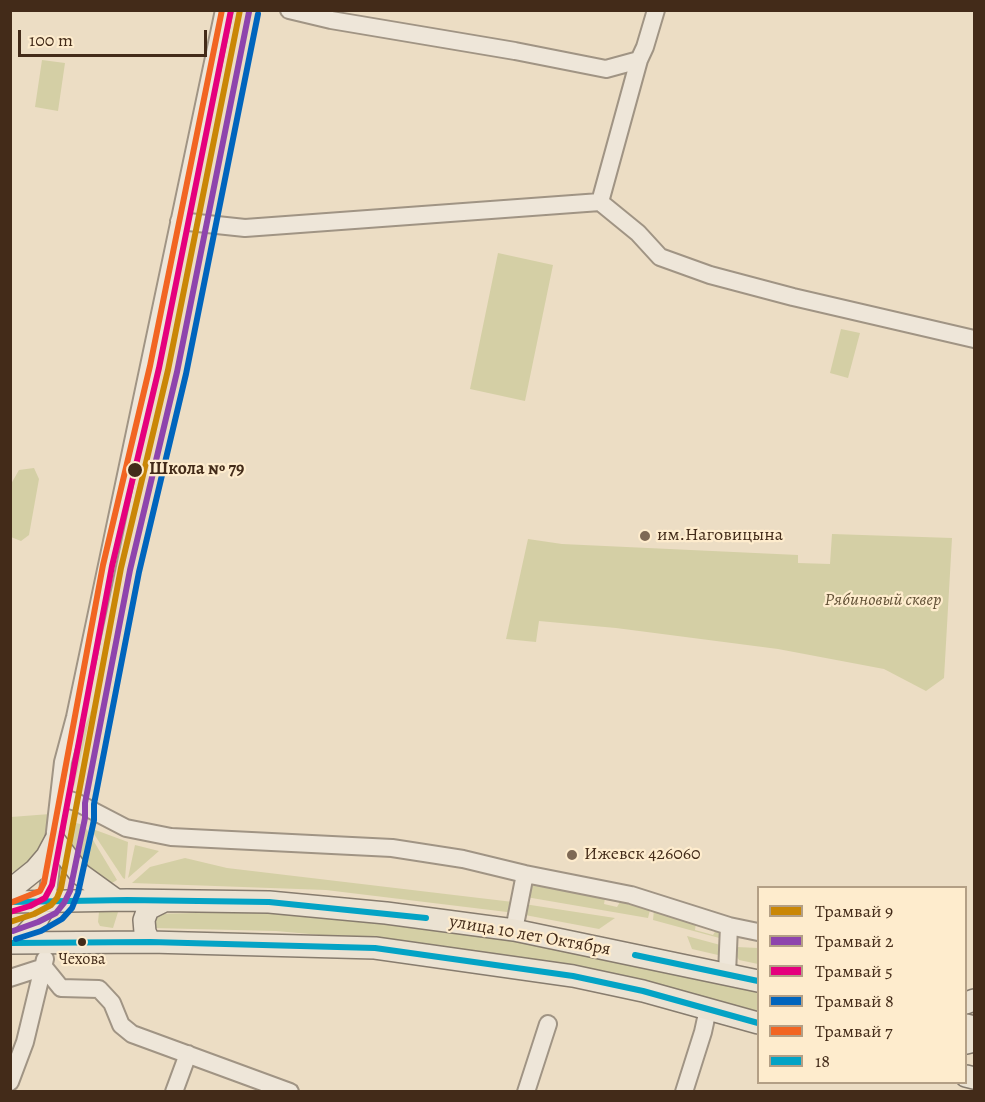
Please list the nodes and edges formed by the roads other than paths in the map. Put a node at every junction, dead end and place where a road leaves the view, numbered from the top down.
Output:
1 (224, 10) edge
2 (289, 10) edge
3 (656, 10) edge
4 (639, 60) junction
5 (600, 202) junction
6 (179, 221) junction
7 (975, 339) edge
8 (60, 797) junction
9 (55, 841) junction
10 (525, 874) junction
11 (10, 890) edge
12 (116, 900) junction
13 (10, 902) edge
14 (47, 902) junction
15 (162, 902) junction
16 (729, 926) junction
17 (514, 930) junction
18 (757, 932) edge
19 (150, 942) junction
20 (14, 943) edge
21 (46, 943) junction
22 (44, 967) junction
23 (727, 974) junction
24 (10, 978) edge
25 (757, 981) edge
26 (708, 1009) junction
27 (757, 1022) edge
28 (548, 1024) dead end
29 (188, 1054) junction
30 (10, 1082) edge
31 (174, 1092) edge
32 (290, 1092) edge
33 (526, 1092) edge
34 (684, 1092) edge

1 - 6 street
2 - 4 street
3 - 4 street
4 - 5 street
5 - 6 street
5 - 7 street
6 - 8 street
8 - 9 street
8 - 10 street
9 - 11 main road
9 - 12 main road
9 - 14 street
10 - 16 street
10 - 17 street
12 - 14 main road, улица 10 лет Октября
12 - 15 main road, улица 10 лет Октября
13 - 14 main road, улица 10 лет Октября
14 - 20 main road
15 - 17 main road, улица 10 лет Октября
15 - 19 main road
16 - 18 street
16 - 23 street
17 - 23 main road, улица 10 лет Октября
19 - 21 main road, улица 10 лет Октября
19 - 26 main road, улица 10 лет Октября
20 - 21 main road, улица 10 лет Октября
21 - 22 street
22 - 24 street
22 - 29 street
22 - 30 street
23 - 25 main road, улица 10 лет Октября
26 - 27 main road, улица 10 лет Октября
26 - 34 street
28 - 33 street
29 - 31 street
29 - 32 street

